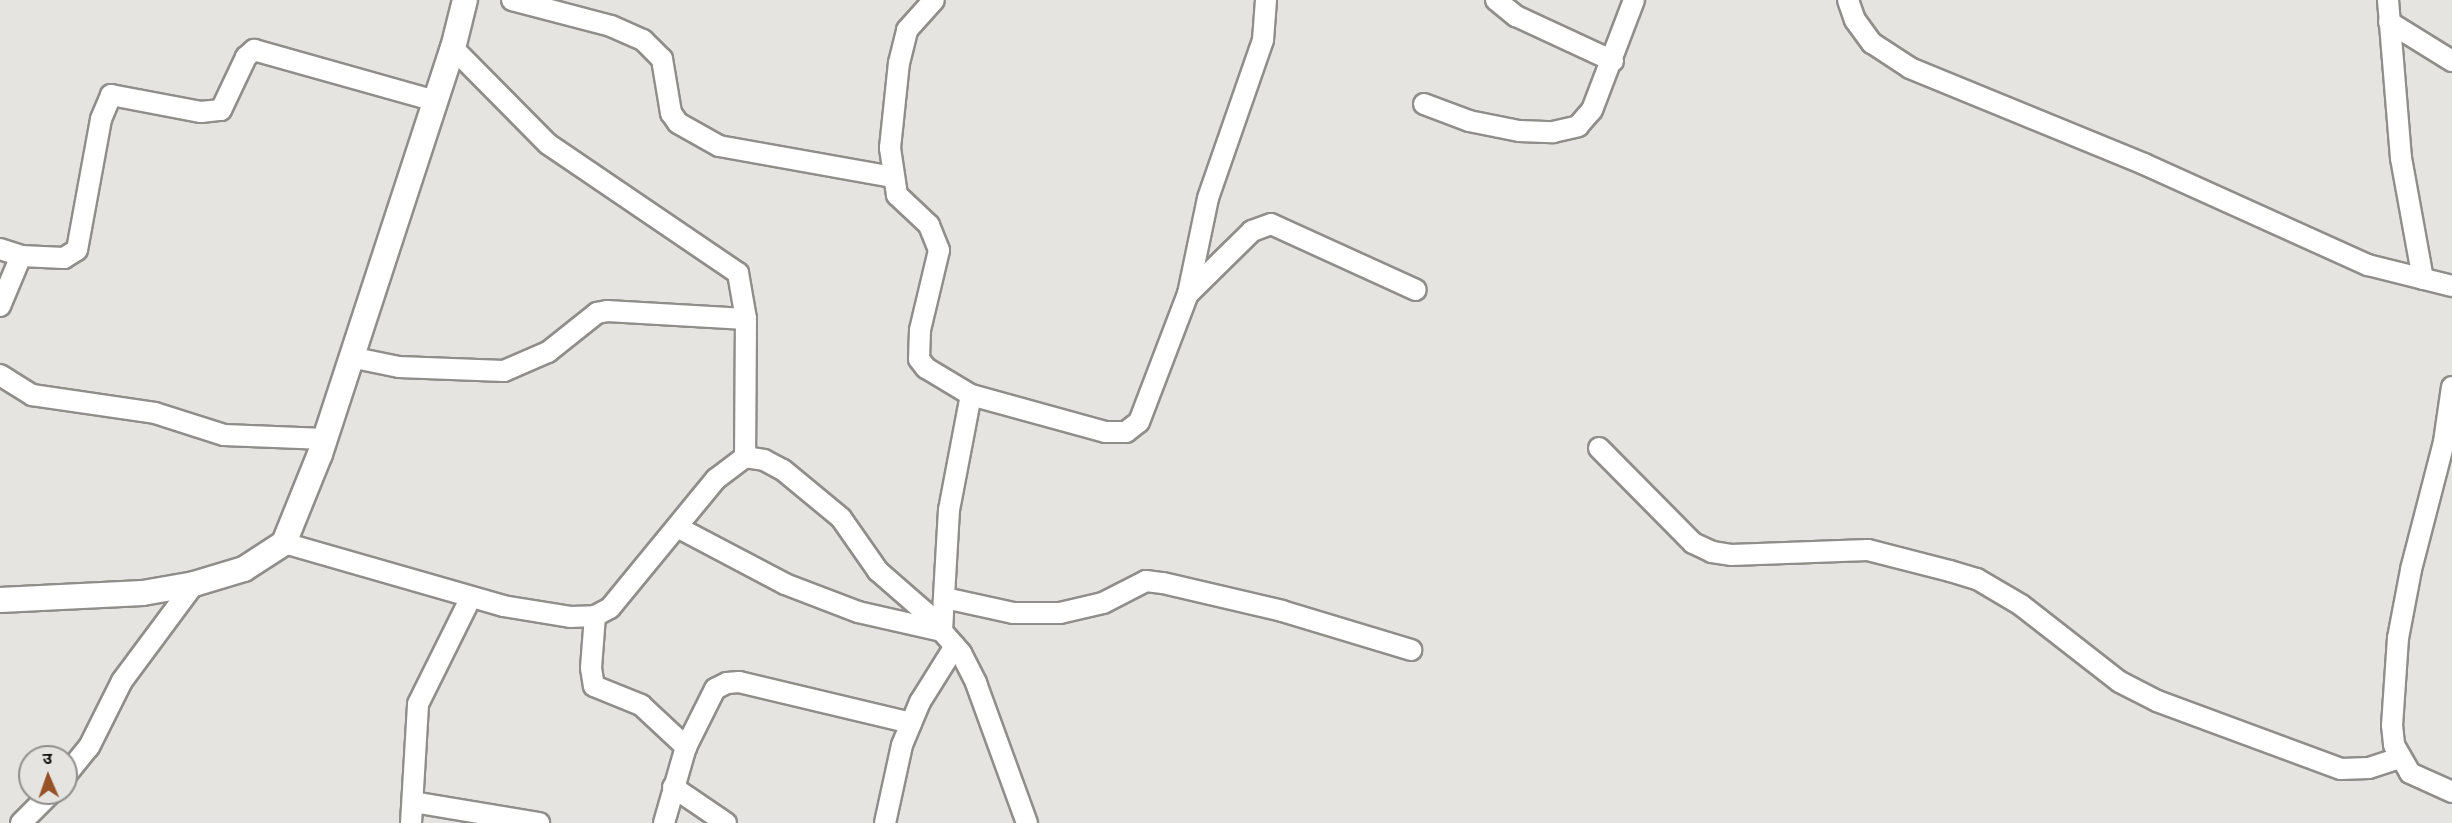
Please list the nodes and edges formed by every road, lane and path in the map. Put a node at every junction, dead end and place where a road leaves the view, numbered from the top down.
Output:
1 (465, 0) edge
2 (512, 0) edge
3 (934, 0) edge
4 (1266, 0) edge
5 (1496, 0) edge
6 (1634, 0) edge
7 (1848, 0) edge
8 (2388, 0) edge
9 (2389, 22) junction
10 (453, 48) junction
11 (1613, 61) junction
12 (2452, 61) edge
13 (435, 101) junction
14 (1424, 104) dead end
15 (893, 177) junction
16 (0, 249) edge
17 (21, 256) junction
18 (2422, 279) junction
19 (2452, 286) edge
20 (1416, 290) dead end
21 (1188, 294) junction
22 (0, 306) edge
23 (746, 319) junction
24 (350, 357) junction
25 (0, 375) edge
26 (2452, 387) edge
27 (971, 395) junction
28 (325, 439) junction
29 (1599, 448) dead end
30 (746, 457) junction
31 (677, 527) junction
32 (284, 543) junction
33 (194, 584) junction
34 (471, 597) junction
35 (945, 598) junction
36 (0, 600) edge
37 (595, 616) junction
38 (942, 631) junction
39 (955, 646) junction
40 (1411, 650) dead end
41 (911, 723) junction
42 (686, 747) junction
43 (2399, 758) junction
44 (78, 760) edge
45 (673, 787) junction
46 (2452, 792) edge
47 (413, 802) junction
48 (39, 805) edge
49 (21, 823) edge
50 (411, 823) edge
51 (538, 823) edge
52 (664, 823) edge
53 (726, 823) edge
54 (885, 823) edge
55 (1028, 823) edge

1 - 10 street
2 - 15 street
3 - 15 street
4 - 21 street
5 - 11 street
6 - 11 street
7 - 18 street
8 - 9 street
9 - 12 street
9 - 18 street
10 - 13 street
10 - 23 street
11 - 14 street
13 - 17 street
13 - 24 street
15 - 27 street
16 - 17 street
17 - 22 street
18 - 19 street
20 - 21 street
21 - 27 street
23 - 24 street
23 - 30 street
24 - 28 street
25 - 28 street
26 - 43 street
27 - 35 street
28 - 32 street
29 - 43 street
30 - 31 street
30 - 38 street
31 - 37 street
31 - 38 street
32 - 33 street
32 - 34 street
33 - 36 street
33 - 44 street
34 - 37 street
34 - 47 street
35 - 38 street
35 - 40 street
37 - 42 street
38 - 39 street
39 - 41 street
39 - 55 street
41 - 42 street
41 - 54 street
42 - 45 street
43 - 46 street
45 - 52 street
45 - 53 street
47 - 50 street
47 - 51 street
48 - 49 street

